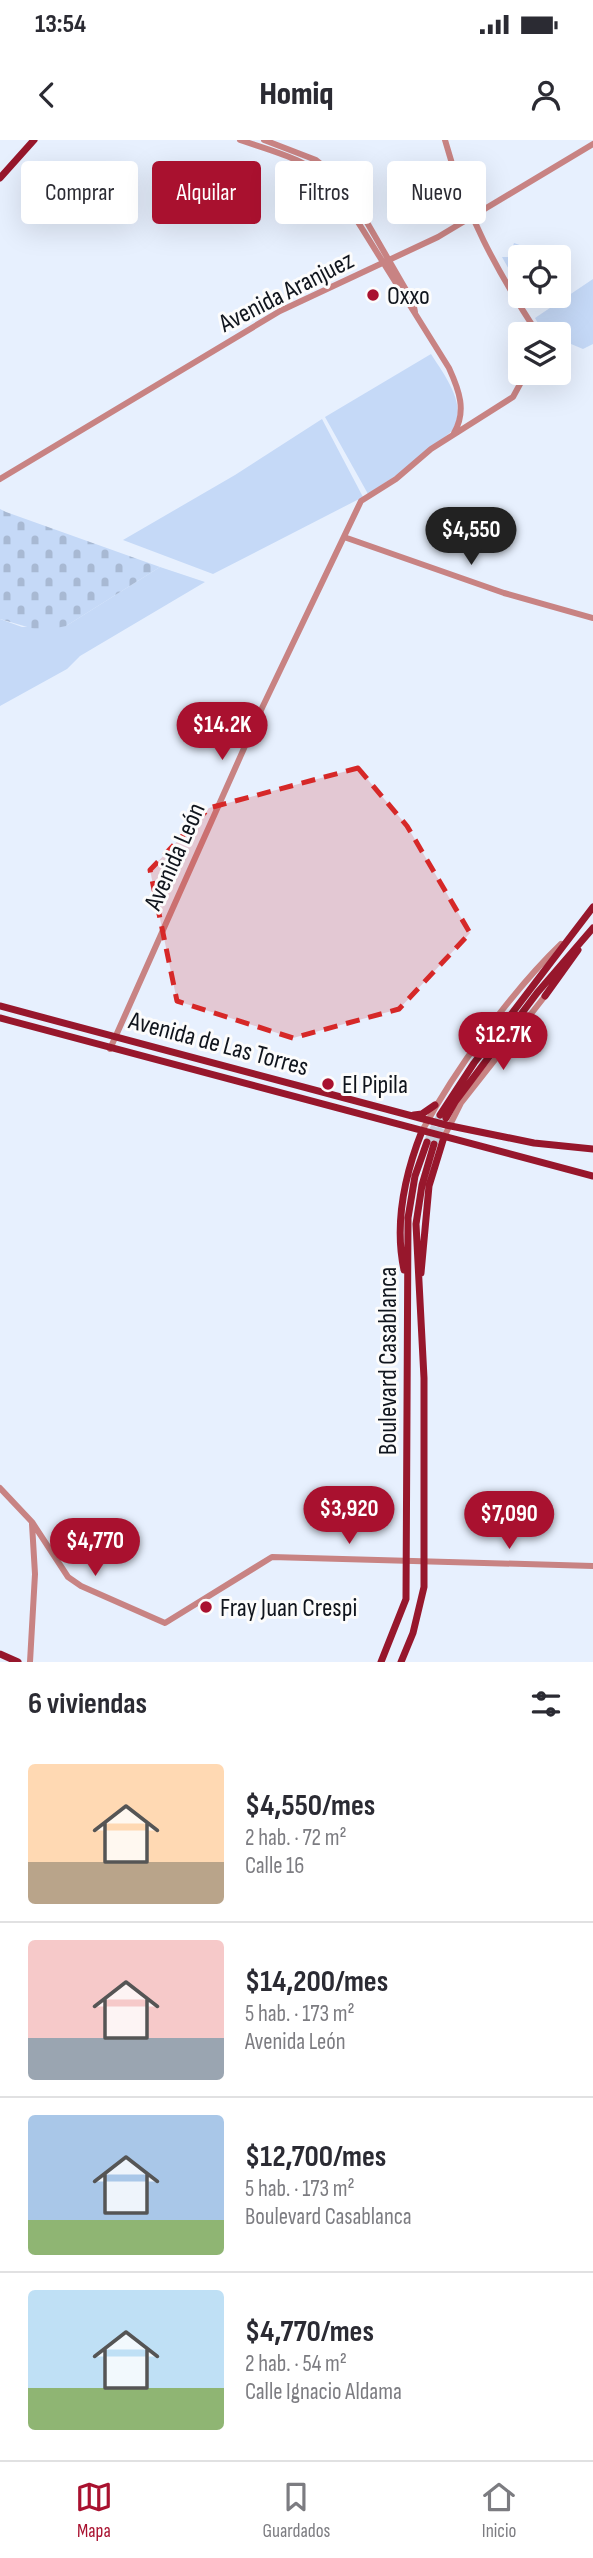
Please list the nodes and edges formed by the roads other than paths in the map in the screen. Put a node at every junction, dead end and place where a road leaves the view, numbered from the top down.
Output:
1 (34, 140) edge
2 (240, 140) edge
3 (264, 140) edge
4 (445, 140) edge
5 (593, 144) edge
6 (451, 161) edge
7 (0, 164) edge
8 (7, 170) junction
9 (0, 178) edge
10 (486, 209) edge
11 (460, 224) edge
12 (475, 224) edge
13 (389, 260) junction
14 (382, 263) junction
15 (415, 312) junction
16 (531, 322) edge
17 (520, 385) edge
18 (453, 435) junction
19 (0, 479) edge
20 (344, 537) junction
21 (593, 618) edge
22 (593, 907) edge
23 (593, 928) edge
24 (568, 938) junction
25 (581, 943) junction
26 (545, 996) joint
27 (0, 1006) edge
28 (0, 1018) edge
29 (116, 1037) junction
30 (110, 1049) junction
31 (435, 1105) junction
32 (408, 1115) junction
33 (427, 1120) junction
34 (445, 1120) junction
35 (422, 1131) junction
36 (444, 1137) junction
37 (593, 1149) edge
38 (593, 1176) edge
39 (407, 1284) junction
40 (418, 1284) junction
41 (0, 1488) edge
42 (32, 1522) junction
43 (407, 1561) junction
44 (425, 1562) junction
45 (593, 1566) edge
46 (0, 1654) edge
47 (18, 1662) edge
48 (30, 1662) edge
49 (381, 1662) edge
50 (401, 1662) edge

1 - 8 main road
2 - 14 street
3 - 13 street
4 - 6 street
5 - 10 street, Avenida Aranjuez
7 - 8 street
8 - 9 main road
11 - 13 street, Avenida Aranjuez
12 - 16 street
13 - 14 street, Avenida Aranjuez
13 - 15 street
14 - 15 street
14 - 19 street, Avenida Aranjuez
15 - 18 street
17 - 18 street, Avenida León
18 - 20 street, Avenida León
20 - 21 street
20 - 29 street, Avenida León
22 - 24 main road
23 - 25 main road
24 - 31 street
24 - 34 main road
25 - 26 main road
25 - 34 main road
26 - 34 street
27 - 29 main road, Avenida de Las Torres
28 - 30 main road, Avenida de Las Torres
29 - 30 street, Avenida León
29 - 32 main road, Avenida de Las Torres
30 - 35 main road, Avenida de Las Torres
31 - 32 main road
31 - 33 street
32 - 33 main road, Avenida de Las Torres
33 - 34 main road, Avenida de Las Torres
33 - 35 street
34 - 36 street
34 - 37 main road, Avenida de Las Torres
35 - 36 main road, Avenida de Las Torres
35 - 39 main road
36 - 38 main road, Avenida de Las Torres
36 - 40 main road
39 - 40 main road, Boulevard Casablanca
39 - 43 main road, Boulevard Casablanca
40 - 44 main road, Boulevard Casablanca
41 - 42 street
42 - 43 street
42 - 48 street
43 - 44 street
43 - 49 main road, Boulevard Casablanca
44 - 45 street
44 - 50 main road, Boulevard Casablanca
46 - 47 main road

